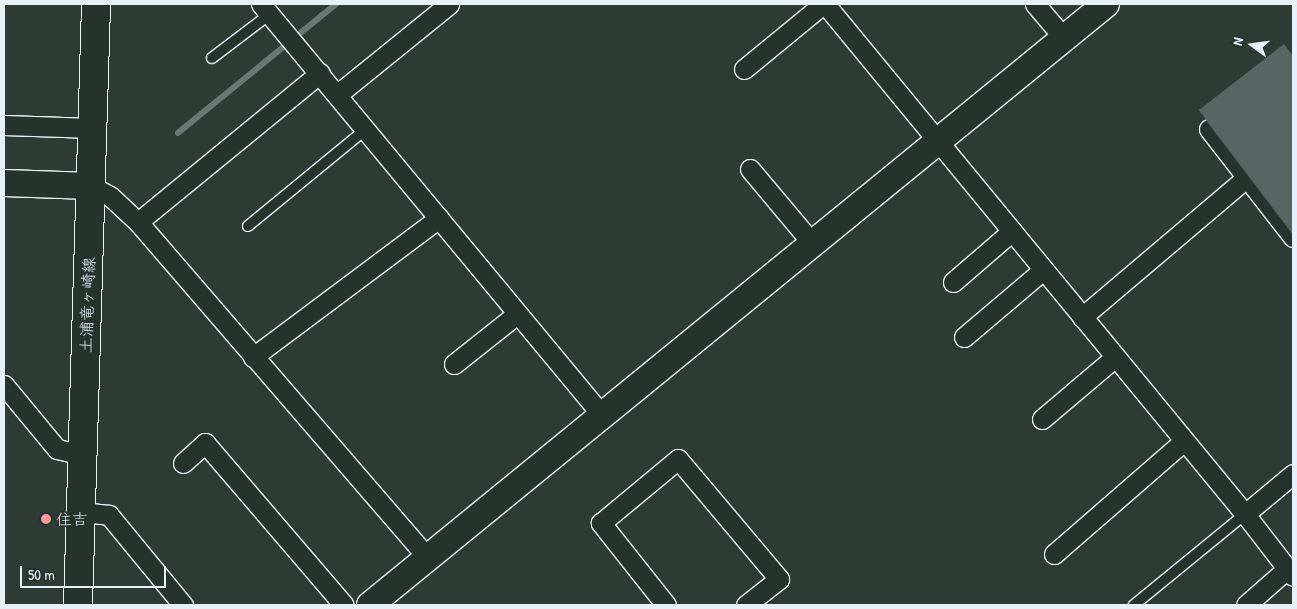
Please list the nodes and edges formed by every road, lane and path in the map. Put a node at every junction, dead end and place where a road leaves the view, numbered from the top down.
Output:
1 (96, 4) edge
2 (449, 4) edge
3 (826, 4) edge
4 (1035, 4) edge
5 (1106, 4) edge
6 (265, 9) edge
7 (1064, 38) junction
8 (212, 58) dead end
9 (744, 69) dead end
10 (320, 74) junction
11 (338, 94) junction
12 (4, 125) edge
13 (93, 128) junction
14 (366, 129) junction
15 (1209, 129) edge
16 (939, 140) junction
17 (750, 169) dead end
18 (1246, 178) junction
19 (4, 183) edge
20 (91, 186) junction
21 (439, 218) junction
22 (138, 222) junction
23 (248, 226) dead end
24 (1012, 231) junction
25 (1293, 237) edge
26 (813, 244) junction
27 (1043, 270) junction
28 (953, 282) dead end
29 (517, 314) junction
30 (1082, 317) junction
31 (964, 337) dead end
32 (253, 357) junction
33 (1115, 357) junction
34 (454, 364) dead end
35 (4, 385) edge
36 (601, 414) junction
37 (1042, 419) dead end
38 (1184, 441) junction
39 (83, 455) junction
40 (183, 463) dead end
41 (1293, 474) edge
42 (81, 512) junction
43 (1245, 514) junction
44 (1054, 554) dead end
45 (427, 557) junction
46 (1290, 573) edge
47 (78, 605) edge
48 (183, 605) edge
49 (344, 605) edge
50 (370, 605) edge
51 (666, 605) edge
52 (746, 605) edge
53 (1134, 605) edge
54 (1246, 605) edge

1 - 13 main road, 土浦竜ヶ崎線
2 - 11 street
3 - 9 street
3 - 16 street
4 - 7 street
5 - 7 street
6 - 8 lane
6 - 10 street
7 - 16 street
10 - 11 street
10 - 22 street
11 - 14 street
12 - 13 street
13 - 20 main road, 土浦竜ヶ崎線
14 - 21 street
14 - 23 lane
15 - 18 street
16 - 24 street
16 - 26 street
17 - 26 street
18 - 25 street
18 - 30 street
19 - 20 street
20 - 22 street
20 - 39 main road, 土浦竜ヶ崎線
21 - 29 street
21 - 32 street
22 - 32 street
24 - 27 street
24 - 28 street
26 - 36 street
27 - 30 street
27 - 31 street
29 - 34 street
29 - 36 street
30 - 33 street
32 - 45 street
33 - 37 street
33 - 38 street
35 - 39 street
36 - 45 street
38 - 43 street
38 - 44 street
39 - 42 main road, 土浦竜ヶ崎線
40 - 49 street
41 - 43 street
42 - 47 main road, 土浦竜ヶ崎線
42 - 48 street
43 - 46 street
43 - 53 lane
45 - 50 street
46 - 54 street
51 - 52 street

